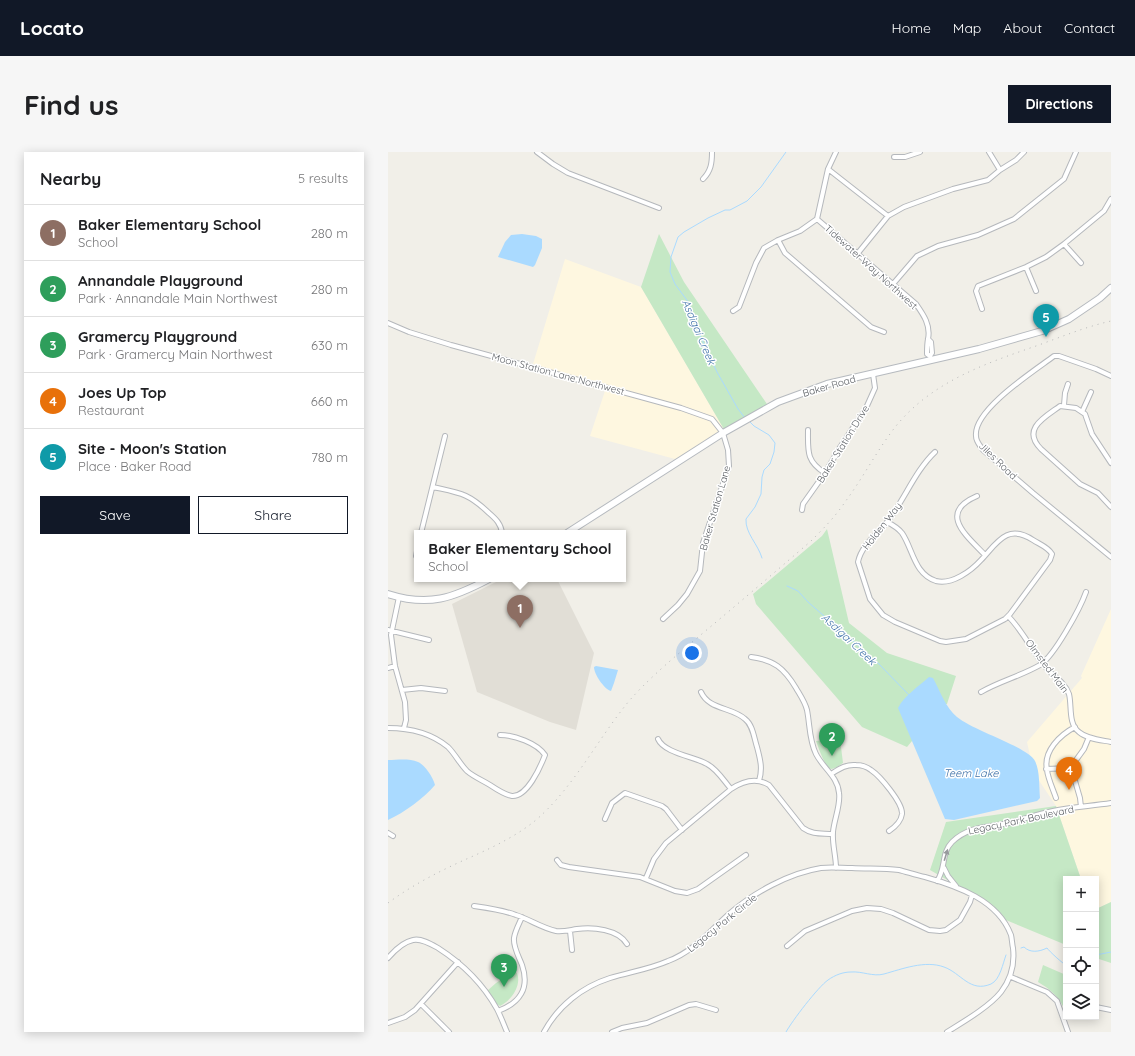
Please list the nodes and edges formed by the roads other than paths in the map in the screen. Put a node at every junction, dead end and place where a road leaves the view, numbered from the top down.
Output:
1 (537, 152) edge
2 (712, 152) edge
3 (836, 152) edge
4 (920, 152) edge
5 (989, 152) edge
6 (1024, 152) edge
7 (1076, 152) edge
8 (894, 157) dead end
9 (828, 169) junction
10 (1000, 170) junction
11 (703, 179) dead end
12 (1111, 199) edge
13 (659, 208) dead end
14 (888, 216) junction
15 (817, 219) junction
16 (778, 240) junction
17 (1064, 244) junction
18 (858, 253) junction
19 (1081, 263) dead end
20 (1026, 267) junction
21 (893, 284) junction
22 (1111, 288) edge
23 (1036, 291) dead end
24 (982, 309) dead end
25 (733, 311) dead end
26 (388, 323) edge
27 (884, 332) dead end
28 (931, 358) junction
29 (873, 374) junction
30 (1111, 376) edge
31 (1068, 384) dead end
32 (1091, 392) dead end
33 (1064, 405) junction
34 (1082, 412) junction
35 (808, 430) dead end
36 (723, 433) junction
37 (445, 436) dead end
38 (936, 452) dead end
39 (1111, 463) edge
40 (825, 473) junction
41 (433, 487) junction
42 (977, 496) dead end
43 (1111, 507) edge
44 (802, 510) dead end
45 (887, 522) junction
46 (423, 530) edge
47 (501, 530) edge
48 (572, 530) edge
49 (985, 555) junction
50 (1111, 557) edge
51 (483, 582) edge
52 (1086, 592) dead end
53 (388, 594) edge
54 (399, 597) junction
55 (1008, 616) junction
56 (663, 619) dead end
57 (390, 631) edge
58 (428, 640) dead end
59 (751, 657) dead end
60 (1043, 663) junction
61 (395, 666) junction
62 (388, 668) edge
63 (402, 690) junction
64 (445, 691) dead end
65 (701, 692) dead end
66 (981, 692) dead end
67 (1075, 727) junction
68 (388, 728) edge
69 (404, 728) junction
70 (500, 735) dead end
71 (1089, 737) junction
72 (658, 739) dead end
73 (1111, 742) edge
74 (1046, 768) junction
75 (1071, 768) junction
76 (831, 774) junction
77 (759, 781) junction
78 (731, 789) junction
79 (1056, 798) dead end
80 (1111, 804) edge
81 (1081, 807) junction
82 (605, 819) dead end
83 (682, 830) junction
84 (889, 831) dead end
85 (388, 833) edge
86 (833, 834) junction
87 (393, 836) dead end
88 (746, 855) dead end
89 (557, 860) dead end
90 (836, 868) junction
91 (944, 868) junction
92 (646, 878) junction
93 (937, 881) junction
94 (956, 887) junction
95 (972, 895) junction
96 (474, 906) dead end
97 (522, 917) junction
98 (570, 931) junction
99 (627, 944) dead end
100 (787, 946) dead end
101 (572, 950) dead end
102 (388, 958) edge
103 (458, 962) junction
104 (1011, 977) junction
105 (421, 1004) junction
106 (1099, 1008) edge
107 (716, 1010) dead end
108 (1111, 1010) edge
109 (498, 1011) junction
110 (1063, 1013) edge
111 (1066, 1020) edge
112 (388, 1023) edge
113 (449, 1032) edge
114 (507, 1032) edge
115 (544, 1032) edge
116 (612, 1032) edge
117 (947, 1032) edge
118 (1068, 1032) edge

1 - 13 street
2 - 11 street
3 - 9 street
4 - 8 street
5 - 10 street
6 - 10 street
7 - 21 street
9 - 14 street
9 - 15 street
10 - 14 street
12 - 17 street
14 - 18 street
15 - 16 street
15 - 18 street, Tidewater Way Northwest
16 - 25 street
16 - 27 street
17 - 19 street
17 - 20 street
18 - 21 street, Tidewater Way Northwest
20 - 23 street
20 - 24 street
21 - 28 street, Tidewater Way Northwest
22 - 28 main road, Baker Road
26 - 36 street, Moon Station Lane Northwest
28 - 29 main road, Baker Road
29 - 36 main road, Baker Road
29 - 40 street, Baker Station Drive
30 - 50 street, Jiles Road
31 - 33 street
32 - 34 street
33 - 34 street
33 - 43 street
34 - 39 street
35 - 40 street
36 - 48 main road, Baker Road
36 - 56 street, Baker Station Lane
37 - 41 street
38 - 45 street, Holden Way
40 - 44 street, Baker Station Drive
41 - 46 street
41 - 47 street
42 - 49 street
45 - 49 street
45 - 55 street, Holden Way
49 - 55 street, Holden Way
51 - 54 main road
52 - 60 street
53 - 54 main road
54 - 57 street
55 - 60 street, Olmsted Main
57 - 58 street
57 - 61 street
59 - 76 street
60 - 66 street
60 - 67 street, Olmsted Main
61 - 62 street
61 - 63 street
63 - 64 street
63 - 69 street
65 - 77 street
67 - 71 street
67 - 74 street
68 - 69 street
69 - 70 street
71 - 73 street
71 - 75 street
72 - 78 street
74 - 75 street
74 - 79 street
75 - 81 street
76 - 84 street
76 - 86 street
77 - 78 street
77 - 86 street
78 - 83 street
80 - 81 street, Legacy Park Boulevard
91 -> 81 street, Legacy Park Boulevard
82 - 83 street
83 - 92 street
85 - 87 street
86 - 90 street
88 - 92 street
89 - 92 street
90 - 93 street, Legacy Park Circle
90 - 115 street, Legacy Park Circle
91 - 93 street, Legacy Park Boulevard
91 - 94 street
93 - 94 street, Legacy Park Circle
94 - 95 street, Legacy Park Circle
95 - 100 street
95 - 104 street, Legacy Park Circle
96 - 97 street
97 - 98 street
97 - 109 street
98 - 99 street
98 - 101 street
102 - 103 street
103 - 105 street
103 - 109 street
104 - 110 street
104 - 117 street
105 - 112 street
105 - 113 street
106 - 108 street
107 - 116 street
109 - 114 street
111 - 118 street

